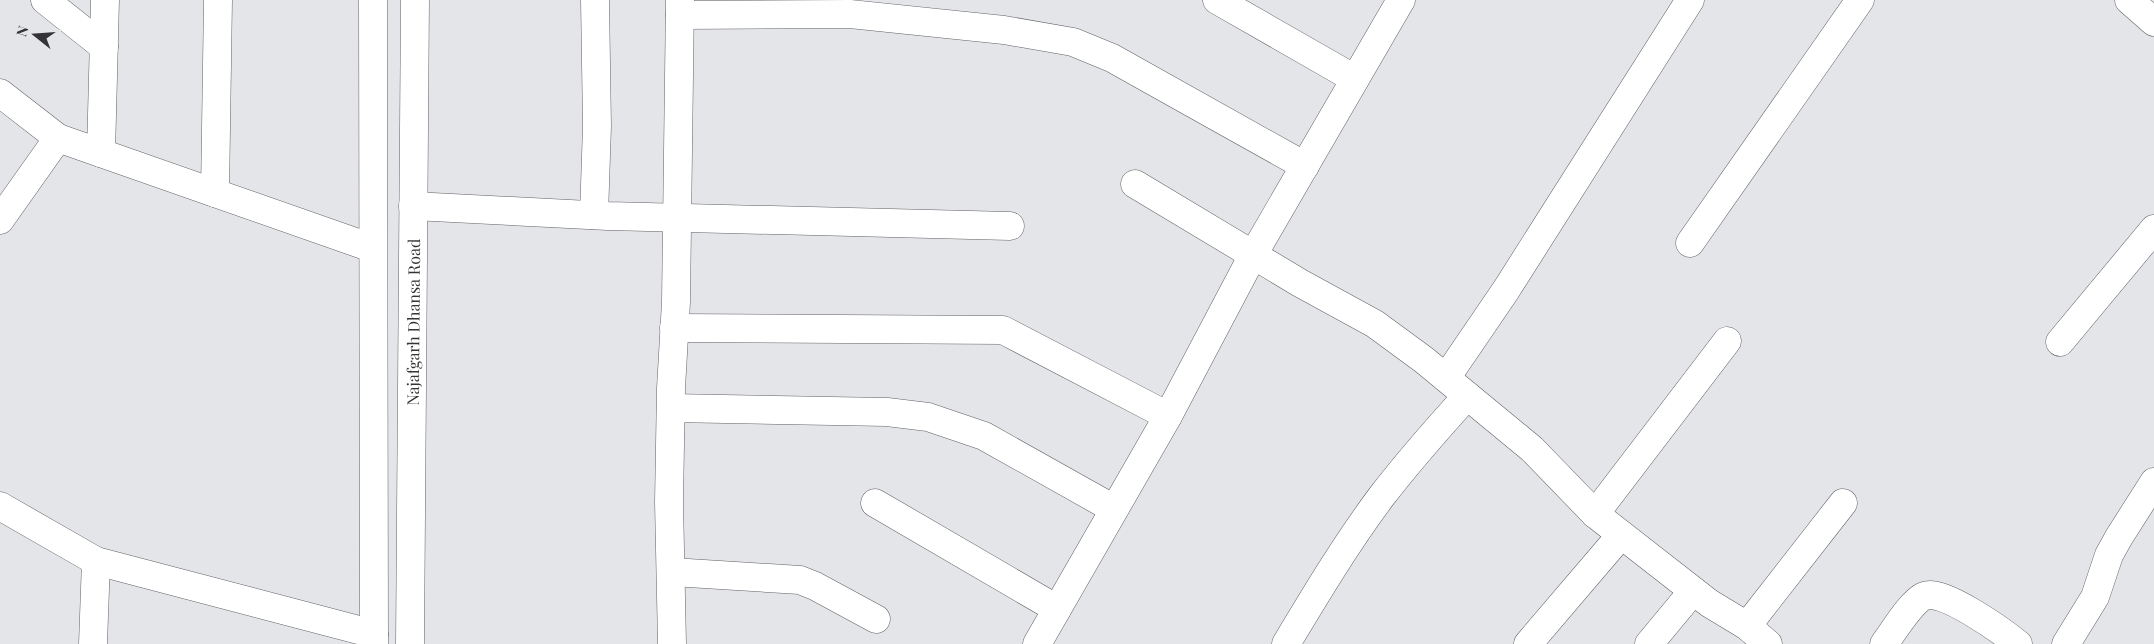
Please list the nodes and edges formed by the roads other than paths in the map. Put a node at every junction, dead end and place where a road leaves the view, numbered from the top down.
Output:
1 (45, 0) edge
2 (105, 0) edge
3 (218, 0) edge
4 (373, 0) edge
5 (415, 0) edge
6 (595, 0) edge
7 (1218, 0) edge
8 (1401, 0) edge
9 (1690, 0) edge
10 (1860, 0) edge
11 (2129, 0) edge
12 (851, 7) edge
13 (680, 8) edge
14 (2154, 22) edge
15 (104, 47) junction
16 (1355, 79) junction
17 (0, 93) edge
18 (58, 138) junction
19 (102, 153) junction
20 (1304, 166) junction
21 (1135, 184) dead end
22 (215, 193) junction
23 (413, 206) junction
24 (594, 215) junction
25 (677, 217) junction
26 (0, 220) edge
27 (1010, 226) dead end
28 (2154, 229) edge
29 (1690, 243) dead end
30 (372, 248) junction
31 (1253, 255) junction
32 (674, 328) junction
33 (1727, 341) dead end
34 (2060, 342) dead end
35 (1446, 378) junction
36 (1467, 396) junction
37 (670, 408) junction
38 (1168, 416) junction
39 (2154, 482) edge
40 (876, 503) dead end
41 (1843, 503) dead end
42 (0, 506) edge
43 (1114, 509) junction
44 (1595, 514) junction
45 (1621, 535) junction
46 (96, 561) junction
47 (672, 572) junction
48 (1693, 591) junction
49 (1057, 609) junction
50 (876, 619) dead end
51 (374, 639) edge
52 (1762, 639) edge
53 (93, 644) edge
54 (410, 644) edge
55 (672, 644) edge
56 (1036, 644) edge
57 (1286, 644) edge
58 (1528, 644) edge
59 (1649, 644) edge
60 (1884, 644) edge
61 (2018, 644) edge
62 (2066, 644) edge

1 - 15 street
2 - 15 street
3 - 22 street
4 - 30 street
5 - 23 street, Najafgarh Dhansa Road
6 - 24 street
7 - 16 street
8 - 16 street
9 - 35 street
10 - 29 street
11 - 14 street
12 - 13 street
12 - 20 street
13 - 25 street
15 - 19 street
16 - 20 street
17 - 18 street
18 - 19 street
18 - 26 street
19 - 22 street
20 - 31 street
21 - 31 street
22 - 30 street
23 - 24 street
23 - 54 street, Najafgarh Dhansa Road
24 - 25 street
25 - 27 street
25 - 32 street
28 - 34 street
30 - 51 street
31 - 35 street
31 - 38 street
32 - 37 street
32 - 38 street
33 - 44 street
35 - 36 street
36 - 44 street
36 - 57 street
37 - 43 street
37 - 47 street
38 - 43 street
39 - 62 street
40 - 49 street
41 - 52 street
42 - 46 street
43 - 49 street
44 - 45 street
45 - 48 street
45 - 58 street
46 - 51 street
46 - 53 street
47 - 50 street
47 - 55 street
48 - 52 street
48 - 59 street
49 - 56 street
60 - 61 street

